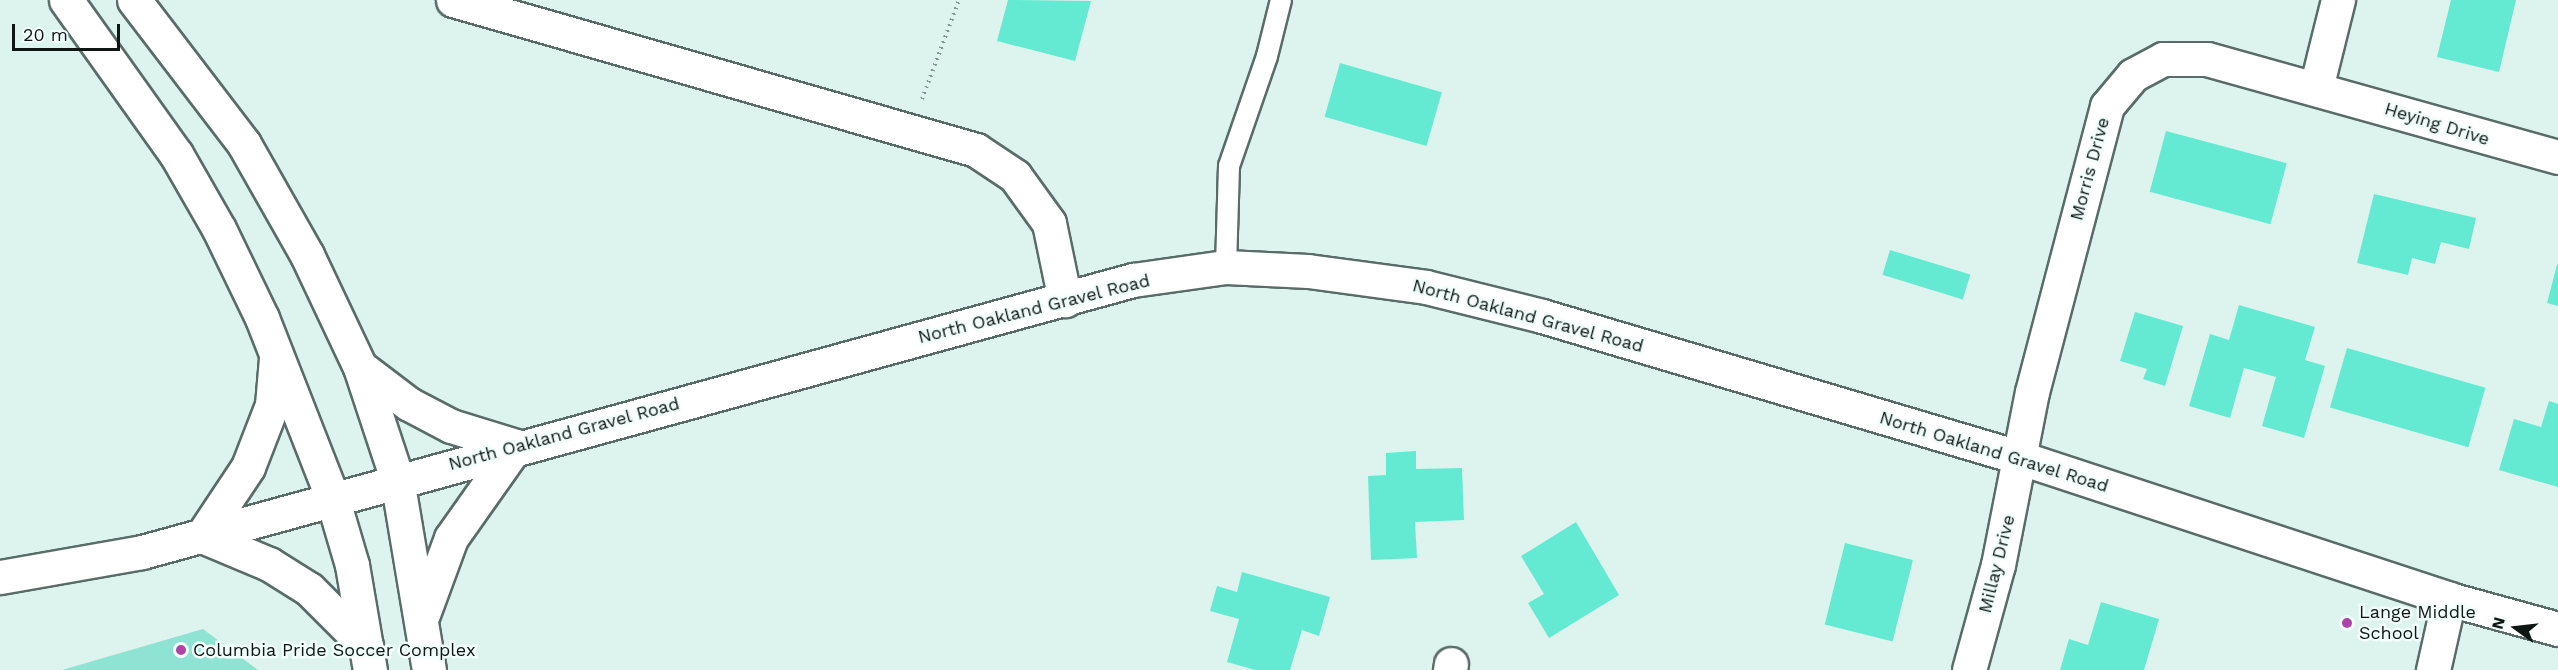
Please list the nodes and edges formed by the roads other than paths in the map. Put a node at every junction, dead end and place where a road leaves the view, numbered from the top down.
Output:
1 (66, 0) edge
2 (134, 0) edge
3 (459, 0) edge
4 (1281, 0) edge
5 (2338, 0) edge
6 (2316, 88) junction
7 (2558, 157) edge
8 (1226, 267) junction
9 (1065, 300) junction
10 (277, 353) junction
11 (360, 367) junction
12 (516, 447) junction
13 (2021, 458) junction
14 (397, 479) junction
15 (332, 497) junction
16 (202, 536) junction
17 (0, 577) edge
18 (2449, 599) junction
19 (422, 618) junction
20 (2558, 629) edge
21 (368, 658) edge
22 (429, 670) edge
23 (1969, 670) edge
24 (2433, 670) edge

1 - 10 street
2 - 11 street
3 - 9 street
4 - 8 lane
5 - 6 street
6 - 7 street, Heying Drive
6 - 13 street, Morris Drive
8 - 9 street, North Oakland Gravel Road
8 - 13 street, North Oakland Gravel Road
9 - 12 street, North Oakland Gravel Road
10 - 15 street
10 - 16 street
11 - 12 street
11 - 14 street
12 - 14 street, North Oakland Gravel Road
12 - 19 street
13 - 18 street, North Oakland Gravel Road
13 - 23 street, Millay Drive
14 - 15 street, North Oakland Gravel Road
14 - 19 street
15 - 16 street, North Oakland Gravel Road
15 - 21 street
16 - 17 street, North Oakland Gravel Road
16 - 21 street
18 - 20 street, North Oakland Gravel Road
18 - 24 street
19 - 22 street

